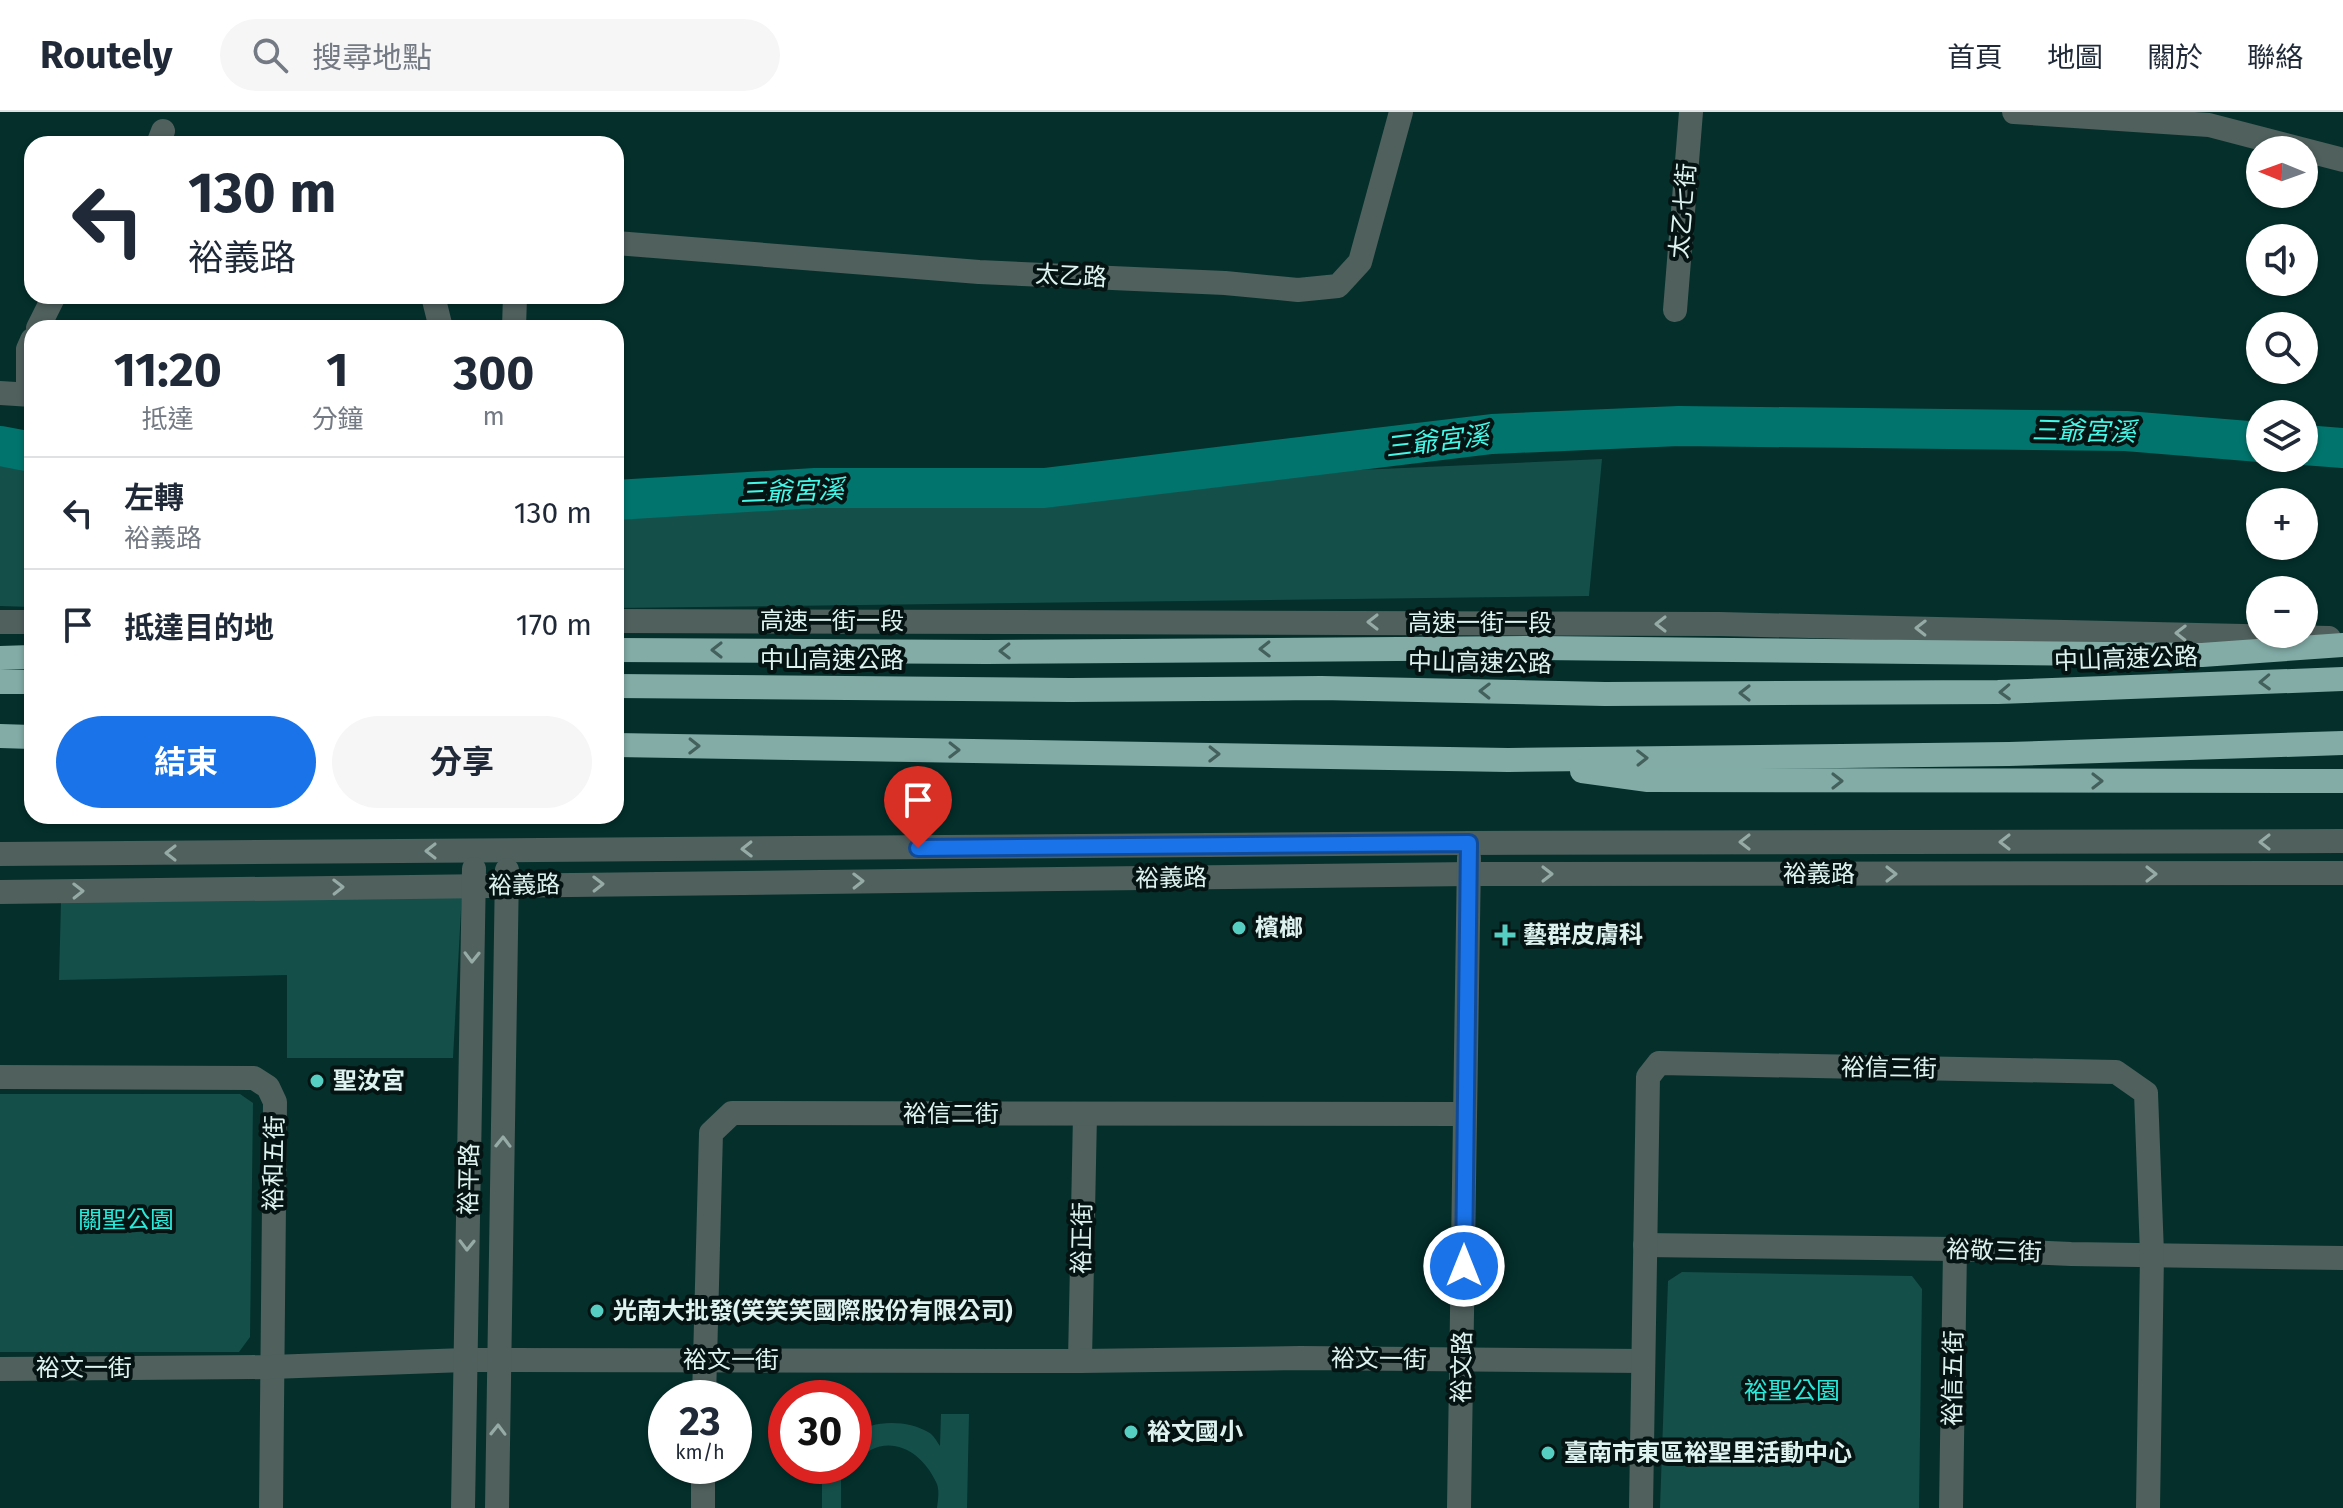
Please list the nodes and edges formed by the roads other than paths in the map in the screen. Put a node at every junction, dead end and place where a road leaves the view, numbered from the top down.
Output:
1 (1401, 112) edge
2 (1691, 112) edge
3 (2014, 112) edge
4 (2210, 118) edge
5 (2343, 160) edge
6 (624, 244) edge
7 (1675, 310) dead end
8 (0, 393) edge
9 (24, 394) edge
10 (624, 621) edge
11 (0, 622) edge
12 (24, 622) edge
13 (2343, 638) edge
14 (2343, 645) edge
15 (624, 650) edge
16 (2343, 654) edge
17 (2202, 655) junction
18 (24, 657) edge
19 (0, 658) edge
20 (2343, 679) edge
21 (0, 682) edge
22 (24, 682) edge
23 (624, 686) edge
24 (0, 736) edge
25 (24, 737) edge
26 (2343, 743) edge
27 (624, 745) edge
28 (1508, 760) junction
29 (2343, 781) edge
30 (2343, 841) edge
31 (1469, 843) junction
32 (474, 851) junction
33 (507, 852) junction
34 (0, 854) edge
35 (2343, 873) edge
36 (1469, 874) junction
37 (474, 886) junction
38 (507, 886) junction
39 (0, 892) edge
40 (0, 1077) edge
41 (1085, 1114) junction
42 (1465, 1114) junction
43 (1645, 1245) junction
44 (1955, 1249) junction
45 (2152, 1254) junction
46 (2343, 1258) edge
47 (465, 1360) junction
48 (705, 1360) junction
49 (1463, 1360) junction
50 (500, 1361) junction
51 (1080, 1361) junction
52 (1643, 1361) junction
53 (271, 1367) junction
54 (0, 1369) edge
55 (704, 1380) edge
56 (703, 1484) edge
57 (271, 1508) edge
58 (463, 1508) edge
59 (497, 1508) edge
60 (703, 1508) edge
61 (1459, 1508) edge
62 (1641, 1508) edge
63 (1951, 1508) edge
64 (2148, 1508) edge

1 - 6 street, 太乙路
2 - 7 street, 太乙七街
3 - 4 street
4 - 5 street
8 - 9 street
13 -> 10 street, 高速一街一段
11 - 12 street
14 - 17 highway
17 -> 15 highway
16 - 17 highway
18 - 19 highway
20 -> 23 highway, 中山高速公路
21 - 22 highway
24 - 25 highway
28 -> 26 highway
27 -> 28 highway
28 -> 29 highway
30 -> 31 street, 裕義路
31 -> 33 street, 裕義路
31 - 36 street, 裕文路
32 - 33 street, 裕義路
32 -> 34 street, 裕義路
32 - 37 street, 裕平路
33 - 38 street, 裕平路
36 -> 35 street, 裕義路
38 -> 36 street, 裕義路
36 - 42 street, 裕文路
37 - 38 street, 裕義路
39 -> 37 street, 裕義路
37 -> 47 street, 裕平路
50 -> 38 street, 裕平路
40 - 53 street, 裕和五街
41 - 42 street, 裕信二街
41 - 48 street, 裕信二街
41 - 51 street, 裕正街
42 - 49 street, 裕文路
43 - 44 street, 裕敬三街
43 - 45 street, 裕信三街
43 - 52 street, 裕信三街
44 - 45 street, 裕敬三街
44 - 63 street, 裕信五街
45 - 46 street, 裕敬三街
45 - 64 street, 裕信三街
47 - 50 street, 裕文一街
47 - 53 street, 裕文一街
47 - 58 street, 裕平路
48 - 50 street, 裕文一街
48 - 51 street, 裕文一街
48 - 55 street, 裕信二街
49 - 51 street, 裕文一街
49 - 52 street, 裕文一街
49 - 61 street, 裕文路
59 -> 50 street, 裕平路
52 - 62 street, 裕信三街
53 - 54 street, 裕文一街
53 - 57 street, 裕和五街
56 - 60 street

